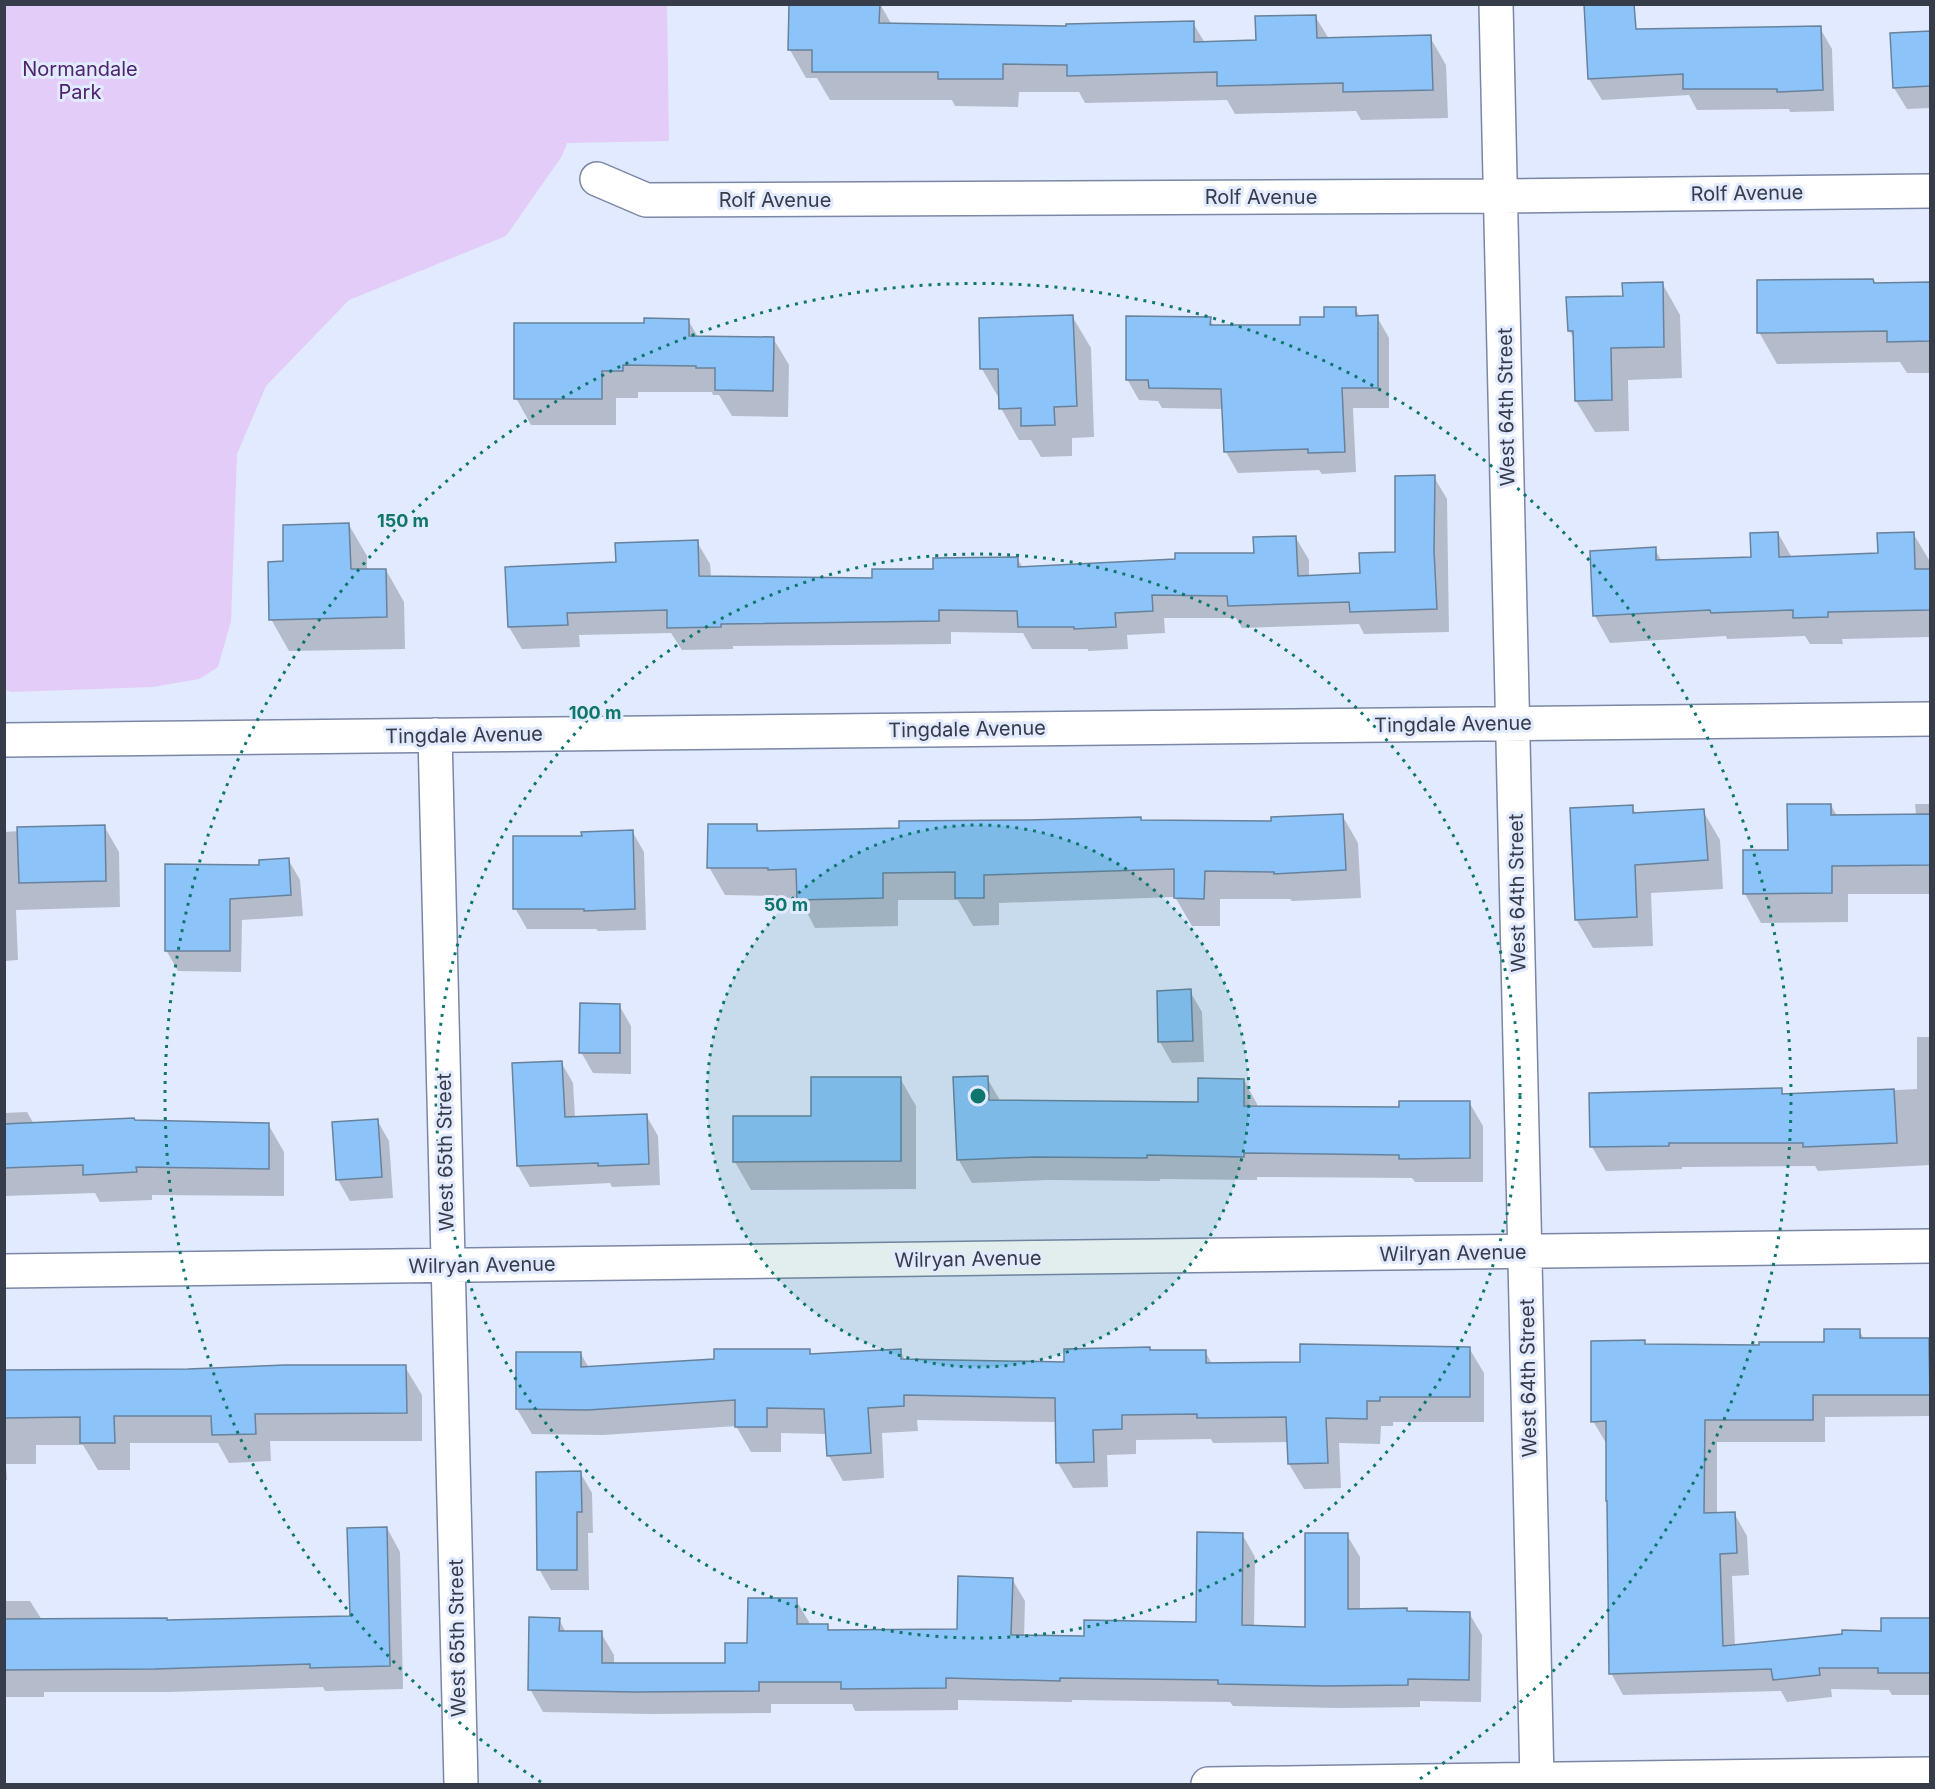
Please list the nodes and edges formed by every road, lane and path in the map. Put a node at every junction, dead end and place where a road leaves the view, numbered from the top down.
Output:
1 (1496, 4) edge
2 (597, 178) dead end
3 (1930, 191) edge
4 (1501, 196) junction
5 (1930, 719) edge
6 (1513, 723) junction
7 (435, 735) junction
8 (4, 740) edge
9 (1930, 1246) edge
10 (1525, 1252) junction
11 (448, 1265) junction
12 (4, 1271) edge
13 (1930, 1774) edge
14 (1537, 1781) junction
15 (461, 1785) edge
16 (1208, 1785) edge

1 - 4 street, West 64th Street
2 - 4 street, Rolf Avenue
3 - 4 street, Rolf Avenue
4 - 6 street, West 64th Street
5 - 6 street, Tingdale Avenue
6 - 7 street, Tingdale Avenue
6 - 10 street, West 64th Street
7 - 8 street, Tingdale Avenue
7 - 11 street, West 65th Street
9 - 10 street, Wilryan Avenue
10 - 11 street, Wilryan Avenue
10 - 14 street, West 64th Street
11 - 12 street, Wilryan Avenue
11 - 15 street, West 65th Street
13 - 14 street
14 - 16 street

